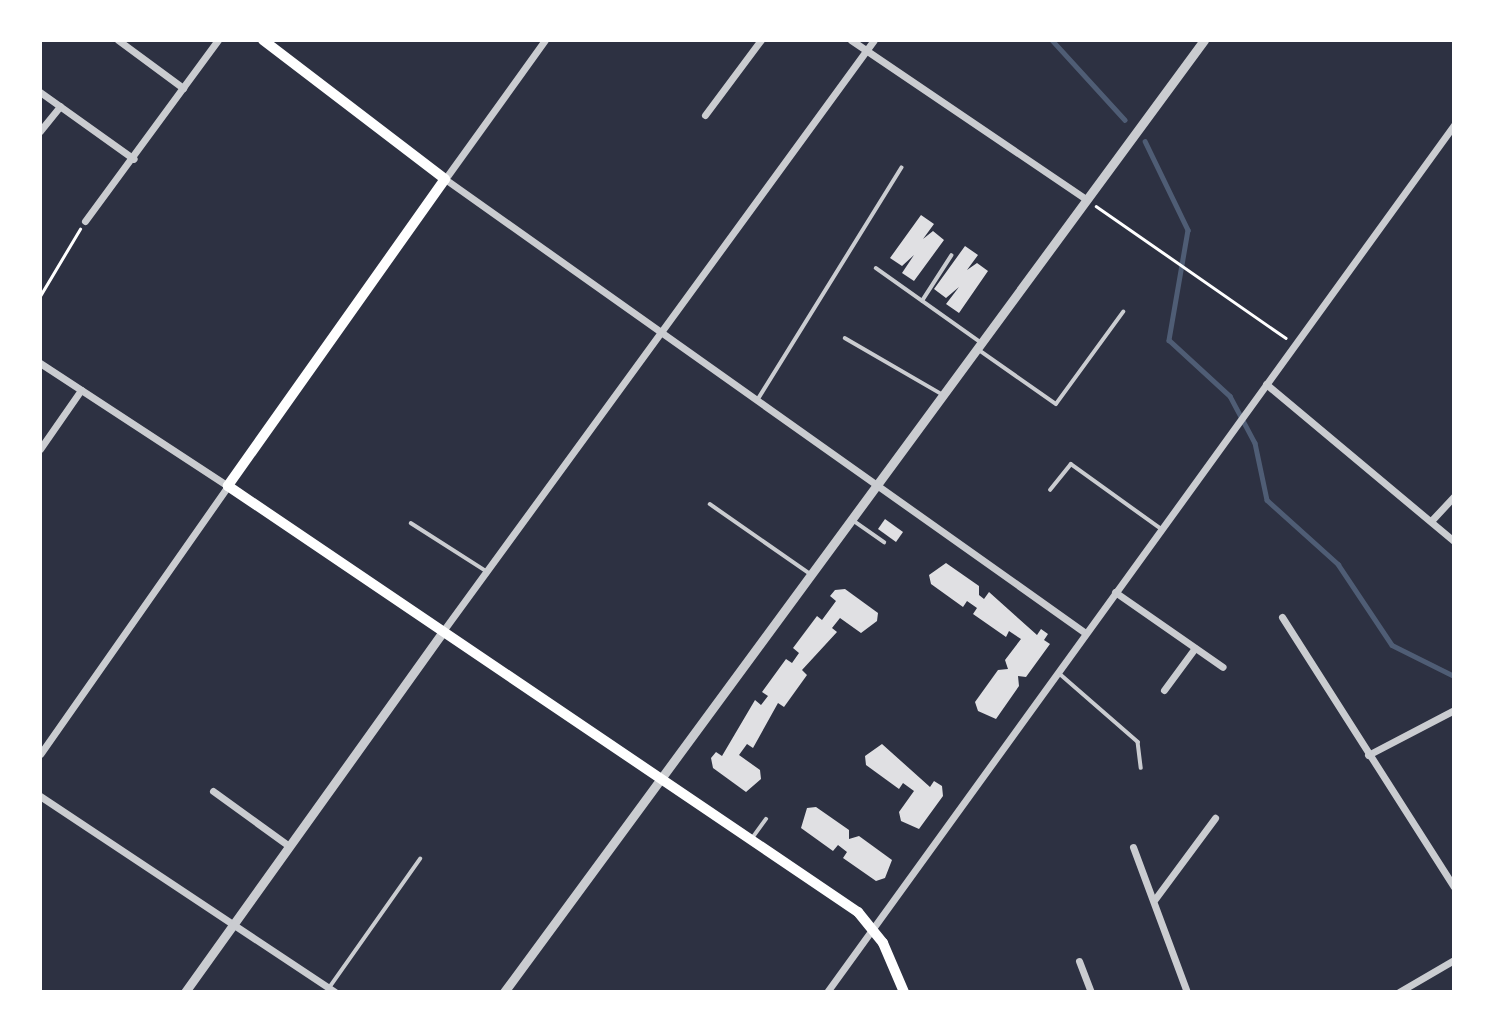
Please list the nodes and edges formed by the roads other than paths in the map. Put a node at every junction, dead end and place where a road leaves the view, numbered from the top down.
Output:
1 (118, 40) edge
2 (218, 40) edge
3 (263, 40) edge
4 (545, 40) edge
5 (761, 40) edge
6 (851, 40) edge
7 (874, 40) edge
8 (1204, 40) edge
9 (866, 52) junction
10 (183, 88) junction
11 (40, 92) edge
12 (60, 106) junction
13 (705, 115) dead end
14 (1454, 125) edge
15 (40, 131) edge
16 (134, 159) junction
17 (901, 168) dead end
18 (445, 179) junction
19 (1084, 198) junction
20 (85, 221) road end
21 (951, 256) dead end
22 (876, 268) dead end
23 (922, 301) junction
24 (1124, 312) dead end
25 (662, 333) junction
26 (845, 338) dead end
27 (977, 344) junction
28 (40, 363) edge
29 (1266, 384) junction
30 (81, 390) junction
31 (940, 394) junction
32 (756, 402) junction
33 (40, 449) edge
34 (228, 486) junction
35 (872, 486) junction
36 (1050, 490) dead end
37 (1454, 496) edge
38 (710, 504) dead end
39 (849, 518) junction
40 (1431, 522) junction
41 (411, 523) dead end
42 (1160, 528) junction
43 (1454, 541) edge
44 (884, 542) dead end
45 (487, 572) junction
46 (809, 573) junction
47 (1115, 592) junction
48 (1282, 617) dead end
49 (443, 632) junction
50 (1084, 632) junction
51 (1195, 648) junction
52 (1223, 667) dead end
53 (1057, 671) junction
54 (1164, 690) dead end
55 (1454, 710) edge
56 (40, 754) edge
57 (1368, 755) junction
58 (1141, 768) dead end
59 (660, 778) junction
60 (213, 791) dead end
61 (40, 796) edge
62 (1215, 818) dead end
63 (766, 819) dead end
64 (752, 839) junction
65 (289, 846) junction
66 (1133, 847) dead end
67 (420, 859) dead end
68 (1454, 887) edge
69 (1154, 900) junction
70 (233, 924) junction
71 (872, 927) junction
72 (1454, 960) edge
73 (1079, 961) dead end
74 (332, 990) edge
75 (185, 992) edge
76 (504, 992) edge
77 (827, 992) edge
78 (904, 992) edge
79 (1091, 992) edge
80 (1187, 992) edge
81 (1399, 992) edge

1 - 10 street
2 - 10 street
3 - 18 main road
4 - 18 street
5 - 13 street
6 - 9 street
7 - 9 street
8 - 19 street
9 - 19 street
9 - 25 street
10 - 16 street
11 - 12 street
12 - 15 street
12 - 16 street
14 - 29 street
16 - 20 street
17 - 32 lane
18 - 25 street
18 - 34 main road
19 - 27 street
21 - 23 lane
22 - 23 lane
23 - 27 lane
24 - 27 lane
25 - 32 street
25 - 45 street
26 - 31 lane
27 - 31 street
28 - 30 street
29 - 40 street
29 - 42 street
30 - 33 street
30 - 34 street
31 - 35 street
32 - 35 street
34 - 49 main road
34 - 56 street
35 - 39 street
35 - 50 street
36 - 42 lane
37 - 40 street
38 - 46 lane
39 - 44 lane
39 - 46 street
40 - 43 street
41 - 45 lane
42 - 47 street
45 - 49 street
46 - 59 street
47 - 50 street
47 - 51 street
48 - 57 street
49 - 59 main road
49 - 65 street
50 - 53 street
51 - 52 street
51 - 54 street
53 - 58 lane
53 - 71 street
55 - 57 street
57 - 68 street
59 - 64 main road
59 - 76 street
60 - 65 street
61 - 70 street
62 - 69 street
63 - 64 lane
64 - 71 main road
65 - 70 street
66 - 69 street
67 - 74 lane
69 - 80 street
70 - 74 street
70 - 75 street
71 - 77 street
71 - 78 main road
72 - 81 street
73 - 79 street

